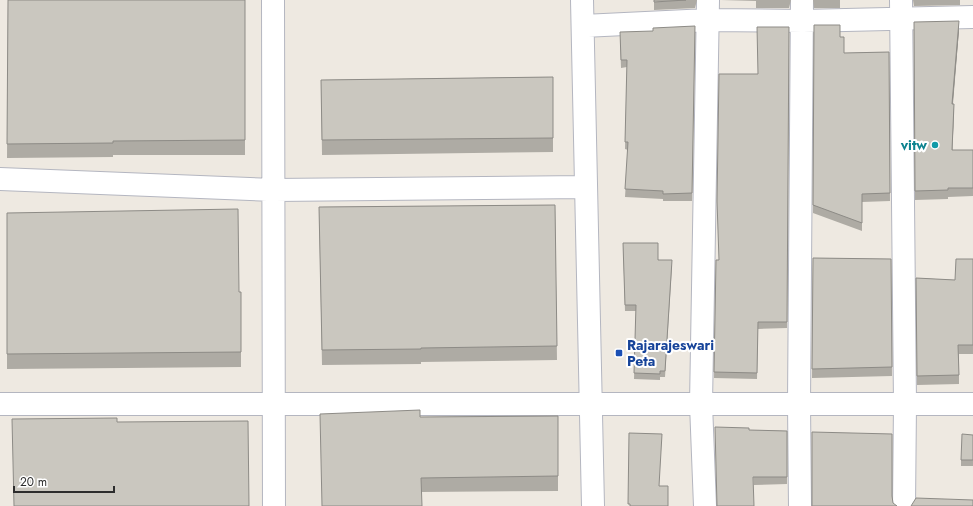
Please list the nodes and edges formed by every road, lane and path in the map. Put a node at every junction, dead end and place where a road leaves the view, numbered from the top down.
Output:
1 (273, 0) edge
2 (582, 0) edge
3 (901, 9) edge
4 (708, 10) edge
5 (803, 11) edge
6 (973, 17) edge
7 (583, 26) junction
8 (0, 179) edge
9 (586, 187) junction
10 (274, 190) junction
11 (0, 404) edge
12 (274, 404) junction
13 (590, 404) junction
14 (701, 404) junction
15 (799, 404) junction
16 (905, 404) junction
17 (973, 404) edge
18 (274, 506) edge
19 (593, 506) edge
20 (704, 506) edge
21 (800, 506) edge
22 (904, 506) edge

1 - 10 street
2 - 7 street
3 - 5 street
3 - 6 street
3 - 16 street
4 - 5 street
4 - 7 street
4 - 14 street
5 - 15 street
7 - 9 street
8 - 10 street
9 - 10 street
9 - 13 street
10 - 12 street
11 - 12 street
12 - 13 street
12 - 18 street
13 - 14 street
13 - 19 street
14 - 15 street
14 - 20 street
15 - 16 street
15 - 21 street
16 - 17 street
16 - 22 street

